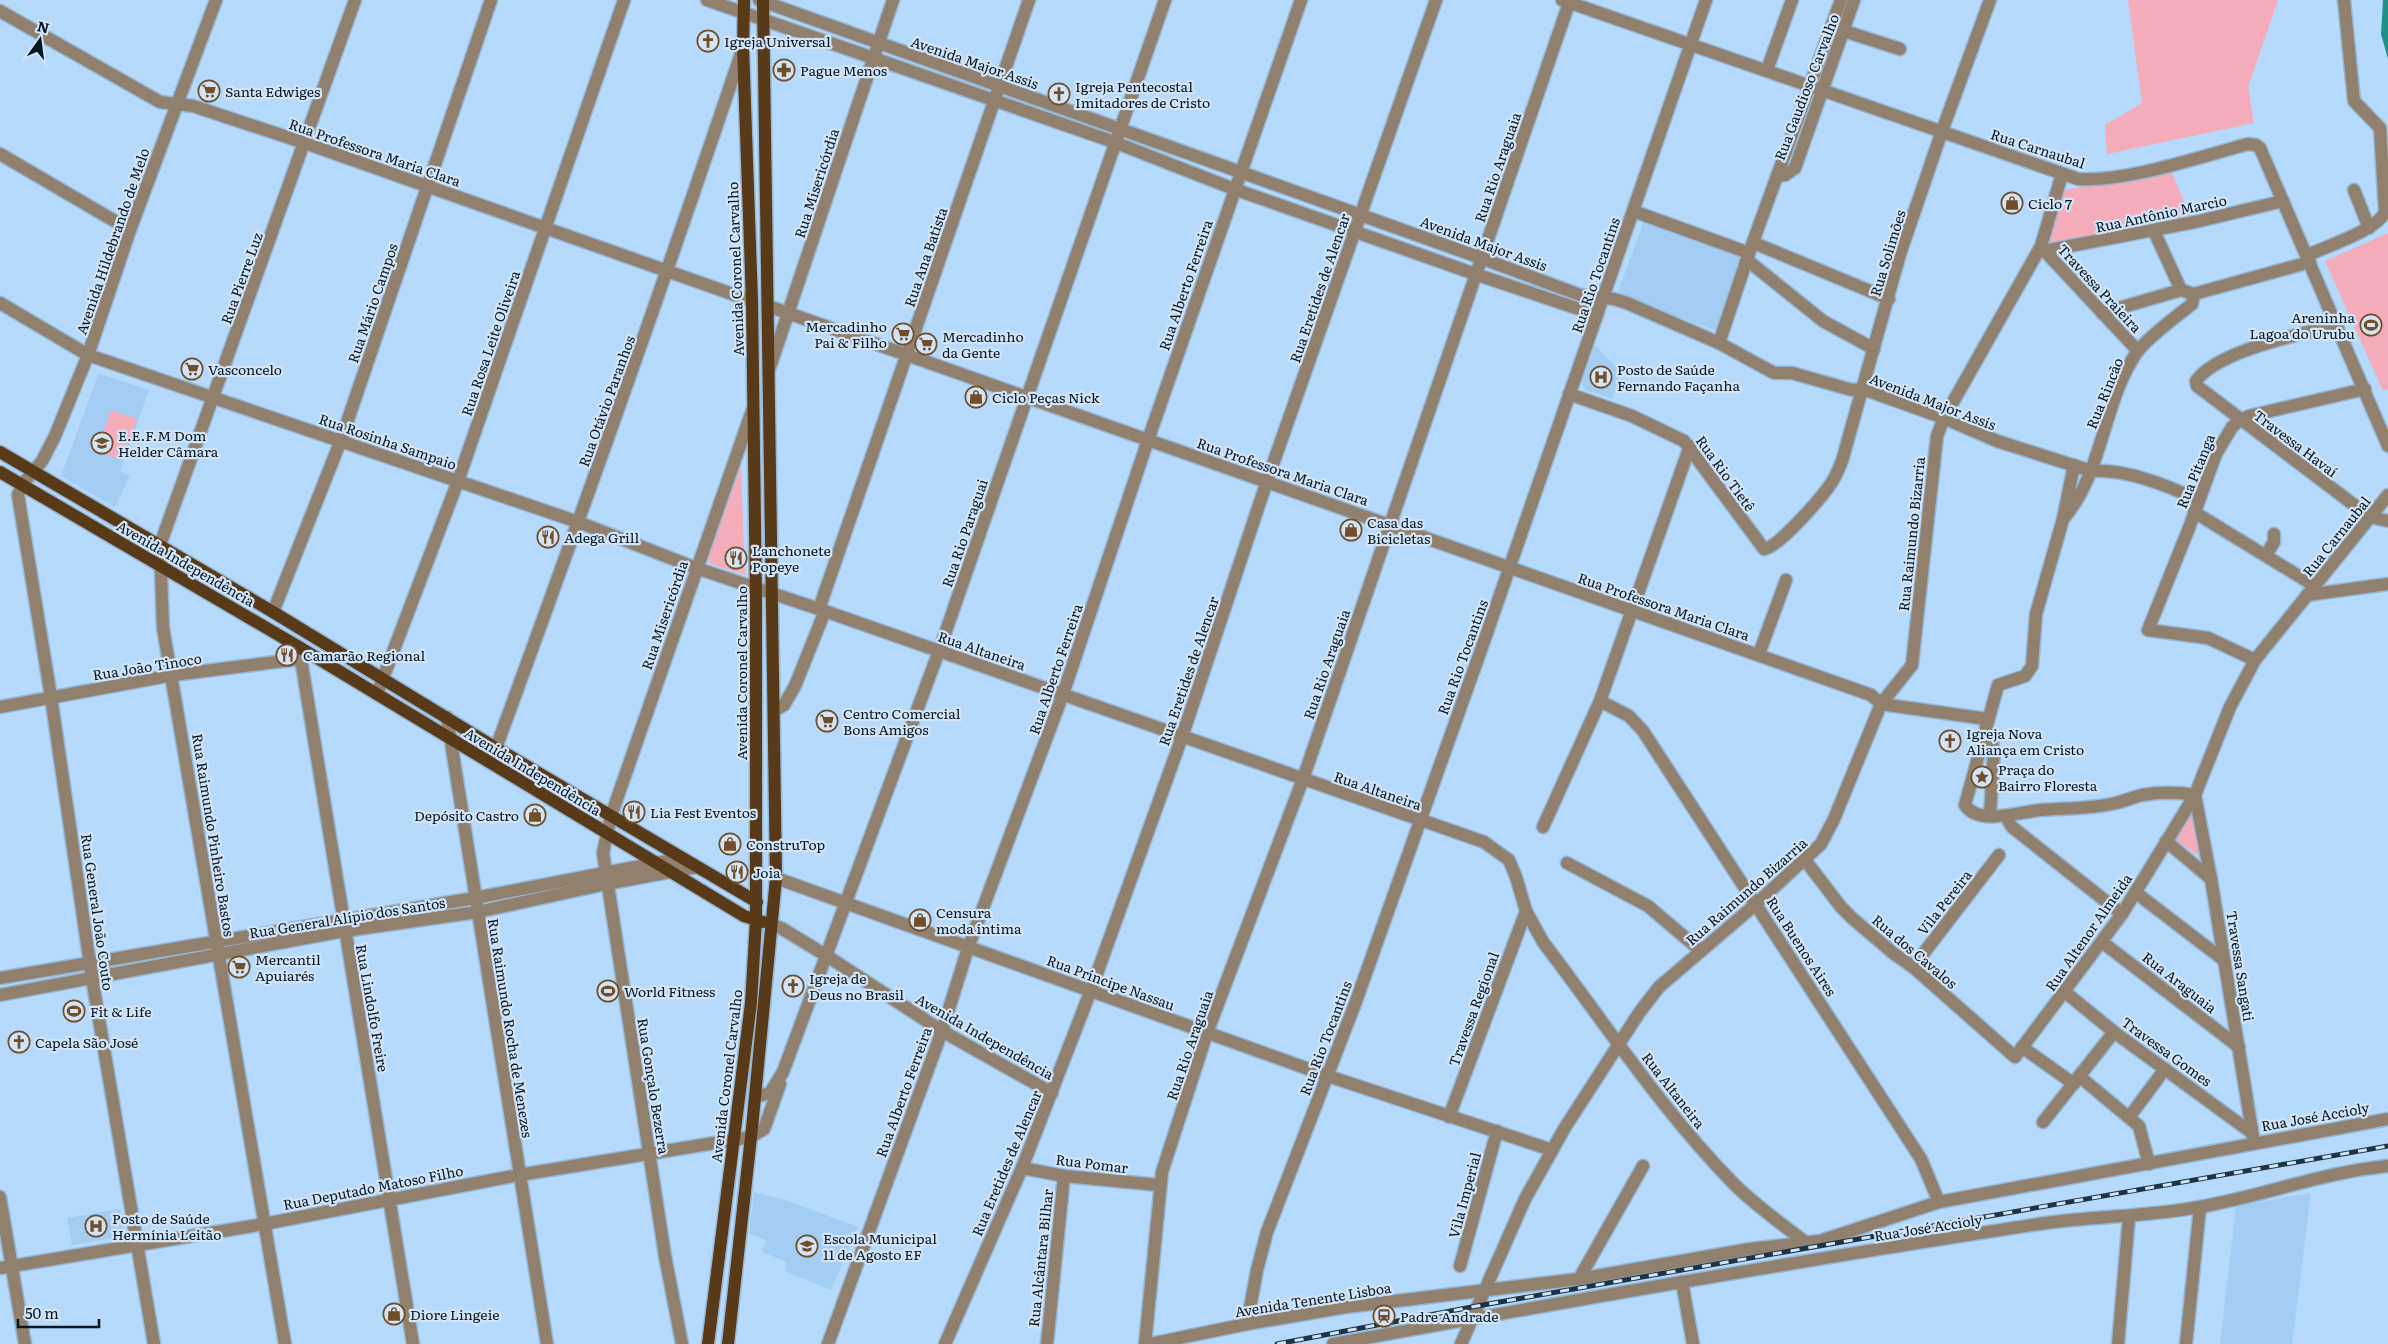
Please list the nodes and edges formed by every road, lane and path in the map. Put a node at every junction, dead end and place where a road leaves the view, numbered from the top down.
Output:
1 (216, 0) edge
2 (355, 0) edge
3 (491, 0) edge
4 (624, 0) edge
5 (707, 0) edge
6 (762, 0) edge
7 (893, 0) edge
8 (1029, 0) edge
9 (1165, 0) edge
10 (1301, 0) edge
11 (1436, 0) edge
12 (1706, 0) edge
13 (1792, 0) edge
14 (1841, 0) edge
15 (1854, 0) edge
16 (1990, 0) edge
17 (2344, 0) edge
18 (1567, 1) edge
19 (744, 6) edge
20 (0, 11) edge
21 (764, 20) junction
22 (1844, 31) junction
23 (878, 44) junction
24 (1690, 45) junction
25 (743, 48) junction
26 (1900, 49) dead end
27 (874, 57) junction
28 (1767, 70) junction
29 (999, 86) junction
30 (1810, 86) junction
31 (1823, 90) junction
32 (995, 100) junction
33 (176, 105) junction
34 (1120, 128) junction
35 (1942, 131) junction
36 (1114, 142) junction
37 (305, 143) junction
38 (0, 154) edge
39 (1240, 171) junction
40 (2062, 174) junction
41 (1777, 176) junction
42 (428, 186) junction
43 (1234, 189) junction
44 (2354, 190) dead end
45 (2283, 201) junction
46 (1633, 211) junction
47 (1361, 215) junction
48 (546, 228) junction
49 (2369, 228) junction
50 (130, 230) junction
51 (1354, 231) junction
52 (2154, 231) junction
53 (2043, 249) junction
54 (1750, 252) junction
55 (1481, 258) junction
56 (2309, 258) junction
57 (668, 271) junction
58 (1475, 274) junction
59 (2181, 290) junction
60 (2194, 294) junction
61 (1603, 298) junction
62 (1888, 299) junction
63 (752, 300) junction
64 (0, 303) edge
65 (768, 306) junction
66 (2102, 313) junction
67 (789, 314) junction
68 (1597, 315) junction
69 (2338, 324) junction
70 (1719, 343) junction
71 (1874, 349) junction
72 (2138, 351) junction
73 (88, 355) junction
74 (908, 355) junction
75 (768, 374) junction
76 (2365, 389) junction
77 (1863, 390) junction
78 (1569, 394) junction
79 (1026, 398) junction
80 (213, 399) junction
81 (753, 408) junction
82 (1944, 418) junction
83 (2240, 420) junction
84 (341, 440) junction
85 (1148, 440) junction
86 (1690, 446) junction
87 (2388, 446) edge
88 (0, 452) edge
89 (2074, 465) junction
90 (34, 471) junction
91 (2091, 471) junction
92 (0, 472) edge
93 (458, 481) junction
94 (1268, 481) junction
95 (22, 484) junction
96 (2388, 495) edge
97 (2199, 500) junction
98 (2194, 512) junction
99 (2370, 517) junction
100 (2063, 519) junction
101 (2388, 521) edge
102 (578, 522) junction
103 (1390, 524) junction
104 (2274, 534) dead end
105 (160, 546) junction
106 (1766, 550) joint
107 (2266, 556) junction
108 (160, 566) junction
109 (696, 568) junction
110 (1510, 569) junction
111 (1786, 580) dead end
112 (2388, 584) edge
113 (755, 589) junction
114 (2311, 590) junction
115 (772, 594) junction
116 (1631, 609) junction
117 (822, 610) junction
118 (273, 612) junction
119 (939, 651) junction
120 (300, 653) junction
121 (1758, 654) junction
122 (2255, 660) junction
123 (173, 675) junction
124 (383, 678) junction
125 (377, 694) junction
126 (1063, 694) junction
127 (51, 698) junction
128 (1600, 702) junction
129 (1881, 704) junction
130 (0, 707) edge
131 (775, 710) junction
132 (447, 718) junction
133 (1987, 723) junction
134 (1182, 737) junction
135 (450, 738) junction
136 (496, 748) junction
137 (488, 761) junction
138 (1302, 779) junction
139 (2195, 795) junction
140 (611, 816) junction
141 (1990, 816) junction
142 (2006, 817) junction
143 (1419, 820) junction
144 (1543, 827) dead end
145 (606, 832) junction
146 (2166, 841) junction
147 (1999, 855) dead end
148 (682, 858) junction
149 (1805, 860) junction
150 (1567, 863) dead end
151 (658, 864) junction
152 (697, 867) junction
153 (671, 872) junction
154 (605, 878) junction
155 (776, 878) junction
156 (2211, 879) junction
157 (2135, 892) junction
158 (475, 898) junction
159 (756, 902) junction
160 (847, 904) junction
161 (1756, 904) junction
162 (1526, 911) junction
163 (477, 912) junction
164 (2122, 914) junction
165 (756, 920) junction
166 (343, 925) junction
167 (773, 925) junction
168 (2102, 942) junction
169 (217, 948) junction
170 (968, 948) junction
171 (1701, 951) junction
172 (827, 956) junction
173 (2224, 961) junction
174 (90, 962) junction
175 (1913, 966) junction
176 (0, 978) edge
177 (92, 978) junction
178 (1091, 990) junction
179 (2065, 992) junction
180 (0, 995) edge
181 (942, 1031) junction
182 (2114, 1032) junction
183 (1207, 1033) junction
184 (1619, 1044) junction
185 (2239, 1047) junction
186 (2018, 1052) junction
187 (2165, 1069) junction
188 (783, 1072) junction
189 (1328, 1076) junction
190 (2076, 1080) junction
191 (1052, 1093) junction
192 (756, 1097) junction
193 (2130, 1116) junction
194 (1449, 1117) junction
195 (2388, 1119) edge
196 (2043, 1122) dead end
197 (1497, 1131) junction
198 (752, 1137) junction
199 (2253, 1138) junction
200 (733, 1140) junction
201 (1552, 1150) junction
202 (650, 1153) junction
203 (2149, 1164) junction
204 (1643, 1166) dead end
205 (2388, 1166) edge
206 (1022, 1168) junction
207 (520, 1175) junction
208 (1064, 1176) junction
209 (1159, 1185) junction
210 (0, 1197) edge
211 (390, 1198) junction
212 (1939, 1202) junction
213 (2200, 1207) junction
214 (2129, 1217) junction
215 (264, 1224) junction
216 (1804, 1242) junction
217 (136, 1244) junction
218 (1460, 1266) dead end
219 (6, 1268) edge
220 (1579, 1279) junction
221 (1682, 1282) junction
222 (1483, 1292) junction
223 (1472, 1318) junction
224 (1247, 1324) junction
225 (25, 1344) edge
226 (154, 1344) edge
227 (286, 1344) edge
228 (413, 1344) edge
229 (547, 1344) edge
230 (682, 1344) edge
231 (708, 1344) edge
232 (728, 1344) edge
233 (828, 1344) edge
234 (945, 1344) edge
235 (1046, 1344) edge
236 (1145, 1344) edge
237 (1150, 1344) edge
238 (1333, 1344) edge
239 (1461, 1344) edge
240 (1693, 1344) edge
241 (2118, 1344) edge
242 (2186, 1344) edge

1 - 33 street, Avenida Hildebrando de Melo
2 - 37 street, Rua Pierre Luz
3 - 42 street, Rua Mário Campos
4 - 48 street, Rua Rosa Leite Oliveira
5 - 19 street, Avenida Major Assis
6 - 21 main road
6 - 23 street, Avenida Major Assis
7 - 23 street, Rua Misericórdia
8 - 29 street, Rua Ana Batista
9 - 34 street, Rua Rio Paraguai
10 - 39 street, Rua Alberto Ferreira
11 - 47 street, Rua Eretides de Alencar
12 - 24 street, Rua Rio Tocantins
13 - 28 street
14 - 30 street, Rua Gaudioso Carvalho
15 - 22 street, Rua Gaudioso Carvalho
16 - 35 street, Rua Solimões
17 - 49 street
18 - 24 street, Rua Carnaubal
18 - 55 street, Rua Rio Araguaia
19 - 21 street, Avenida Major Assis
19 - 25 main road, Avenida Coronel Carvalho
20 - 33 street, Rua Professora Maria Clara
21 - 27 street, Avenida Major Assis
21 - 65 main road
22 - 26 street
22 - 31 street, Rua Gaudioso Carvalho
23 - 27 street, Rua Misericórdia
23 - 29 street, Avenida Major Assis
24 - 28 street, Rua Carnaubal
24 - 46 street, Rua Rio Tocantins
25 - 57 street, Rua Otávio Paranhos
25 - 63 main road, Avenida Coronel Carvalho
27 - 32 street, Avenida Major Assis
27 - 67 street, Rua Misericórdia
28 - 30 street, Rua Carnaubal
29 - 32 street, Rua Ana Batista
29 - 34 street, Avenida Major Assis
30 - 31 street, Rua Carnaubal
30 - 41 street, Rua Gaudioso Carvalho
31 - 35 street, Rua Carnaubal
31 - 41 street, Rua Gaudioso Carvalho
32 - 36 street, Avenida Major Assis
32 - 74 street, Rua Ana Batista
33 - 37 street, Rua Professora Maria Clara
33 - 50 street, Avenida Hildebrando de Melo
34 - 36 street, Rua Rio Paraguai
34 - 39 street, Avenida Major Assis
35 - 40 street, Rua Carnaubal
35 - 62 street, Rua Solimões
36 - 43 street, Avenida Major Assis
36 - 79 street, Rua Rio Paraguai
37 - 42 street, Rua Professora Maria Clara
37 - 80 street, Rua Pierre Luz
38 - 50 street
39 - 43 street, Rua Alberto Ferreira
39 - 47 street, Avenida Major Assis
40 - 45 street, Rua Carnaubal
40 - 53 street, Rua Raimundo Bizarria
41 - 54 street, Rua Gaudioso Carvalho
42 - 48 street, Rua Professora Maria Clara
42 - 84 street, Rua Mário Campos
43 - 51 street, Avenida Major Assis
43 - 85 street, Rua Alberto Ferreira
44 - 49 street
45 - 52 street, Rua Antônio Marcio
45 - 56 street, Rua Carnaubal
46 - 54 street
46 - 61 street, Rua Rio Tocantins
47 - 51 street, Rua Eretides de Alencar
47 - 55 street, Avenida Major Assis
48 - 57 street, Rua Professora Maria Clara
48 - 93 street, Rua Rosa Leite Oliveira
49 - 56 street
50 - 73 street, Avenida Hildebrando de Melo
51 - 58 street, Avenida Major Assis
51 - 94 street, Rua Eretides de Alencar
52 - 53 street, Rua Antônio Marcio
52 - 59 street
53 - 66 street, Travessa Praieira
53 - 82 street, Rua Raimundo Bizarria
54 - 62 street
54 - 70 street, Rua Gaudioso Carvalho
54 - 71 street
55 - 58 street, Rua Rio Araguaia
55 - 61 street, Avenida Major Assis
56 - 60 street
56 - 69 street, Rua Carnaubal
57 - 63 street, Rua Professora Maria Clara
57 - 102 street, Rua Otávio Paranhos
58 - 68 street, Avenida Major Assis
58 - 103 street, Rua Rio Araguaia
59 - 60 street
59 - 66 street
60 - 72 street, Rua Rincão
61 - 68 street, Rua Rio Tocantins
61 - 70 street, Avenida Major Assis
62 - 71 street, Rua Solimões
63 - 81 main road, Avenida Coronel Carvalho
64 - 73 street, Rua Rosinha Sampaio
65 - 67 street, Rua Professora Maria Clara
65 - 75 main road
66 - 72 street, Travessa Praieira
67 - 74 street, Rua Professora Maria Clara
67 - 75 street, Rua Misericórdia
68 - 78 street, Rua Rio Tocantins
69 - 76 street, Rua Carnaubal
69 - 83 street, Travessa Havaí
70 - 77 street, Avenida Major Assis
71 - 77 street, Rua Solimões
72 - 91 street, Rua Rincão
73 - 80 street, Rua Rosinha Sampaio
73 - 90 street, Avenida Hildebrando de Melo
74 - 79 street, Rua Professora Maria Clara
74 - 117 street, Rua Ana Batista
75 - 115 main road
76 - 83 street
76 - 87 street, Rua Carnaubal
77 - 82 street, Avenida Major Assis
77 - 106 street, Rua Solimões
78 - 86 street, Rua Rio Tietê
78 - 110 street, Rua Rio Tocantins
79 - 85 street, Rua Professora Maria Clara
79 - 119 street, Rua Rio Paraguai
80 - 84 street, Rua Rosinha Sampaio
80 - 105 street, Rua Pierre Luz
81 - 109 street, Rua Misericórdia
81 - 113 main road, Avenida Coronel Carvalho
82 - 89 street, Avenida Major Assis
82 - 129 street, Rua Raimundo Bizarria
83 - 97 street, Rua Pitanga
83 - 99 street, Travessa Havaí
84 - 93 street, Rua Rosinha Sampaio
84 - 118 street, Rua Mário Campos
85 - 94 street, Rua Professora Maria Clara
85 - 126 street, Rua Alberto Ferreira
86 - 106 street, Rua Rio Tietê
86 - 116 street
88 - 90 main road, Avenida Independência
89 - 91 street, Avenida Major Assis
89 - 100 street, Rua Rincão
90 - 95 street, Avenida Hildebrando de Melo
90 - 105 main road, Avenida Independência
91 - 97 street, Avenida Major Assis
91 - 100 street, Rua Rincão
92 - 95 main road, Avenida Independência
93 - 102 street, Rua Rosinha Sampaio
93 - 124 street, Rua Rosa Leite Oliveira
94 - 103 street, Rua Professora Maria Clara
94 - 134 street, Rua Eretides de Alencar
95 - 108 main road, Avenida Independência
95 - 127 street, Rua General João Couto
96 - 99 street, Rua Carnaubal
97 - 98 street, Rua Pitanga
98 - 107 street
98 - 122 street, Rua Pitanga
99 - 101 street
99 - 114 street, Rua Carnaubal
100 - 133 street, Rua Rincão
102 - 109 street, Rua Rosinha Sampaio
102 - 136 street, Rua Otávio Paranhos
103 - 110 street, Rua Professora Maria Clara
103 - 138 street, Rua Rio Araguaia
104 - 107 street
105 - 108 street, Rua Pierre Luz
105 - 118 main road, Avenida Independência
107 - 114 street
108 - 120 main road, Avenida Independência
108 - 123 street, Rua Raimundo Pinheiro Bastos
109 - 113 street, Rua Rosinha Sampaio
109 - 140 street, Rua Misericórdia
110 - 116 street, Rua Professora Maria Clara
110 - 143 street, Rua Rio Tocantins
111 - 121 street
112 - 114 street
113 - 115 street, Rua Rosinha Sampaio
113 - 159 main road, Avenida Coronel Carvalho
114 - 122 street, Rua Carnaubal
115 - 117 street, Rua Altaneira
115 - 131 main road
116 - 121 street, Rua Professora Maria Clara
116 - 128 street
117 - 119 street, Rua Altaneira
117 - 131 street, Rua Ana Batista
118 - 124 main road, Avenida Independência
119 - 126 street, Rua Altaneira
119 - 160 street, Rua Rio Paraguai
120 - 123 street, Rua João Tinoco
120 - 125 main road, Avenida Independência
120 - 166 street, Rua Lindolfo Freire
121 - 129 street, Rua Professora Maria Clara
122 - 139 street, Rua Altenor Almeida
123 - 127 street, Rua João Tinoco
123 - 169 street, Rua Raimundo Pinheiro Bastos
124 - 125 street, Rua Rosa Leite Oliveira
124 - 132 main road, Avenida Independência
125 - 135 main road, Avenida Independência
126 - 134 street, Rua Altaneira
126 - 170 street, Rua Alberto Ferreira
127 - 130 street, Rua João Tinoco
127 - 174 street, Rua General João Couto
128 - 144 street
128 - 161 street, Rua Buenos Aires
129 - 133 street, Rua Professora Maria Clara
129 - 149 street, Rua Raimundo Bizarria
131 - 155 main road
132 - 135 street, Rua Raimundo Rocha de Menezes
132 - 136 main road, Avenida Independência
133 - 141 street
133 - 141 street, Rua Rincão
134 - 138 street, Rua Altaneira
134 - 178 street, Rua Eretides de Alencar
135 - 137 main road, Avenida Independência
135 - 158 street, Rua Raimundo Rocha de Menezes
136 - 137 street, Rua Otávio Paranhos
136 - 140 main road, Avenida Independência
137 - 145 main road, Avenida Independência
138 - 143 street, Rua Altaneira
138 - 183 street, Rua Rio Araguaia
139 - 142 street
139 - 146 street, Rua Altenor Almeida
139 - 156 street, Travessa Sangati
140 - 145 street, Rua Misericórdia
140 - 148 main road, Avenida Independência
141 - 142 street
142 - 164 street
143 - 162 street, Rua Altaneira
143 - 189 street, Rua Rio Tocantins
145 - 151 main road, Avenida Independência
145 - 154 street, Rua Gonçalo Bezerra
146 - 156 street
146 - 157 street, Rua Altenor Almeida
147 - 175 street, Vila Pereira
148 - 151 street, Rua General Alípio dos Santos
148 - 152 main road, Avenida Independência
149 - 161 street, Rua Raimundo Bizarria
149 - 175 street, Rua dos Cavalos
150 - 171 street
151 - 153 main road, Avenida Independência
151 - 154 street, Rua General Alípio dos Santos
152 - 153 street, Rua General Alípio dos Santos
152 - 159 main road, Avenida Independência
153 - 154 street, Rua General Alípio dos Santos
153 - 165 main road, Avenida Independência
154 - 158 street, Rua General Alípio dos Santos
154 - 163 street, Rua General Alípio dos Santos
154 - 202 street, Rua Gonçalo Bezerra
155 - 160 street, Rua Príncipe Nassau
155 - 167 main road
156 - 173 street, Travessa Sangati
157 - 164 street, Rua Altenor Almeida
157 - 173 street
158 - 163 street, Rua Raimundo Rocha de Menezes
158 - 166 street, Rua General Alípio dos Santos
159 - 165 main road, Avenida Coronel Carvalho
160 - 170 street, Rua Príncipe Nassau
160 - 172 street, Rua Rio Paraguai
161 - 171 street, Rua Raimundo Bizarria
161 - 212 street, Rua Buenos Aires
162 - 184 street, Rua Altaneira
162 - 194 street, Travessa Regional
163 - 166 street, Rua General Alípio dos Santos
163 - 207 street, Rua Raimundo Rocha de Menezes
164 - 168 street, Rua Altenor Almeida
165 - 167 main road, Avenida Independência
165 - 200 main road, Avenida Coronel Carvalho
166 - 169 street, Rua General Alípio dos Santos
166 - 211 street, Rua Lindolfo Freire
167 - 172 street, Avenida Independência
167 - 192 main road
168 - 179 street, Rua Altenor Almeida
168 - 185 street, Rua Araguaia
169 - 174 street, Rua General Alípio dos Santos
169 - 177 street, Rua General Alípio dos Santos
169 - 215 street, Rua Raimundo Pinheiro Bastos
170 - 178 street, Rua Príncipe Nassau
170 - 181 street, Rua Alberto Ferreira
171 - 184 street, Rua Raimundo Bizarria
172 - 181 street, Avenida Independência
172 - 188 street, Rua Rio Paraguai
173 - 185 street, Travessa Sangati
174 - 176 street, Rua General Alípio dos Santos
174 - 177 street, Rua General João Couto
175 - 186 street, Rua dos Cavalos
177 - 180 street, Rua General Alípio dos Santos
177 - 217 street, Rua General João Couto
178 - 183 street, Rua Príncipe Nassau
178 - 191 street, Rua Eretides de Alencar
179 - 182 street, Travessa Gomes
179 - 186 street, Rua Altenor Almeida
181 - 191 street, Avenida Independência
181 - 233 street, Rua Alberto Ferreira
182 - 187 street, Travessa Gomes
182 - 190 street
183 - 189 street, Rua Príncipe Nassau
183 - 209 street, Rua Rio Araguaia
184 - 201 street, Rua Raimundo Bizarria
184 - 216 street, Rua Altaneira
185 - 199 street, Travessa Sangati
186 - 190 street, Rua dos Cavalos
187 - 193 street
187 - 199 street, Travessa Gomes
188 - 192 street, Rua Rio Paraguai
188 - 198 street, Rua Rio Paraguai
189 - 194 street, Rua Príncipe Nassau
189 - 224 street, Rua Rio Tocantins
190 - 193 street, Rua dos Cavalos
190 - 196 street
191 - 206 street, Rua Eretides de Alencar
192 - 198 main road
193 - 203 street
194 - 197 street, Rua Príncipe Nassau
195 - 199 street, Rua José Accioly
197 - 201 street, Rua Príncipe Nassau
197 - 218 street, Vila Imperial
198 - 200 street, Rua Deputado Matoso Filho
198 - 232 main road
199 - 203 street, Rua José Accioly
200 - 202 street, Rua Deputado Matoso Filho
200 - 231 main road, Avenida Coronel Carvalho
201 - 222 street, Rua Raimundo Bizarria
202 - 207 street, Rua Deputado Matoso Filho
202 - 230 street, Rua Gonçalo Bezerra
203 - 212 street, Rua José Accioly
204 - 220 street
205 - 213 street, Rua José Accioly
206 - 208 street, Rua Pomar
206 - 234 street, Rua Eretides de Alencar
207 - 211 street, Rua Deputado Matoso Filho
207 - 229 street, Rua Raimundo Rocha de Menezes
208 - 209 street, Rua Pomar
208 - 235 street, Rua Alcântara Bilhar
209 - 236 street, Rua Rio Araguaia
210 - 219 street
211 - 215 street, Rua Deputado Matoso Filho
211 - 228 street, Rua Lindolfo Freire
212 - 216 street, Rua José Accioly
213 - 214 street, Rua José Accioly
213 - 242 street
214 - 221 street, Rua José Accioly
214 - 241 street
215 - 217 street, Rua Deputado Matoso Filho
215 - 227 street, Rua Raimundo Pinheiro Bastos
216 - 220 street, Rua José Accioly
217 - 219 street, Rua Deputado Matoso Filho
217 - 226 street, Rua General João Couto
219 - 225 street
220 - 222 street, Rua José Accioly
221 - 223 street, Rua José Accioly
221 - 240 street
222 - 223 street, Rua Raimundo Bizarria
222 - 224 street, Avenida Tenente Lisboa
223 - 238 street
223 - 239 street, Rua Raimundo Bizarria
224 - 237 street, Avenida Tenente Lisboa

